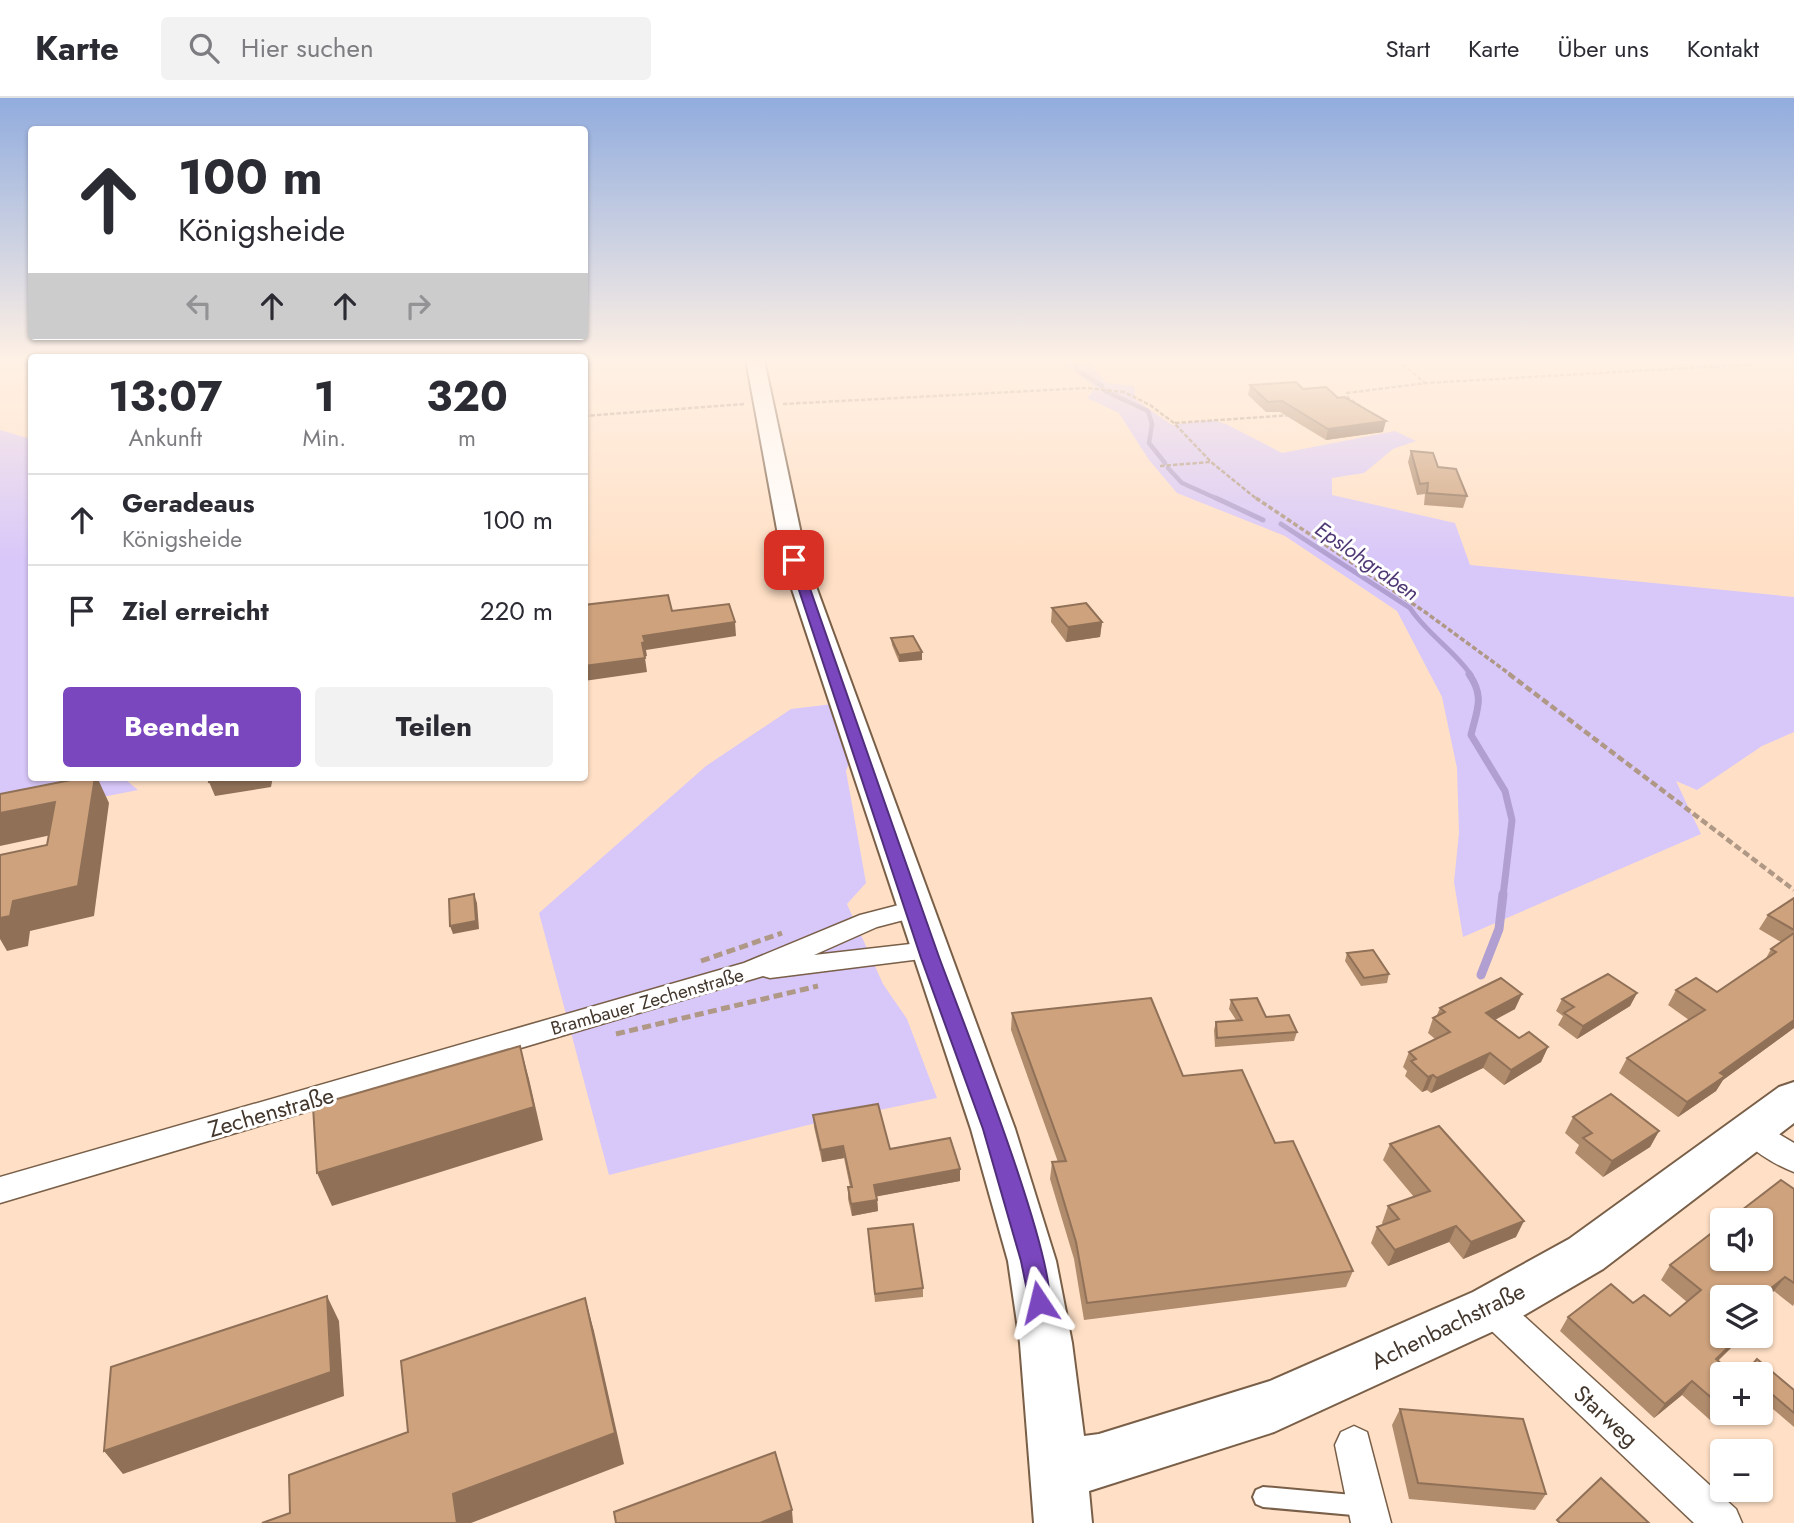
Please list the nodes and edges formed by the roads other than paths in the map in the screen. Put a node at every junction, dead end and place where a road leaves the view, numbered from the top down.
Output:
1 (768, 426) edge
2 (914, 909) junction
3 (929, 954) junction
4 (753, 970) junction
5 (541, 1032) joint
6 (1794, 1099) edge
7 (1752, 1130) junction
8 (1794, 1159) edge
9 (0, 1190) edge
10 (1491, 1308) junction
11 (1354, 1445) dead end
12 (1060, 1467) junction
13 (1263, 1497) dead end
14 (1370, 1515) edge
15 (1063, 1523) edge
16 (1722, 1523) edge

1 - 2 main road
2 - 3 main road
2 - 4 street, Brambauer Zechenstraße
3 - 4 street, Brambauer Zechenstraße
3 - 12 main road
4 - 5 street, Brambauer Zechenstraße
5 - 9 street, Zechenstraße
6 - 7 main road, Achenbachstraße
7 - 8 street
7 - 10 main road, Achenbachstraße
10 - 12 main road, Achenbachstraße
10 - 16 street, Starweg
11 - 14 street
12 - 15 main road
13 - 14 lane

